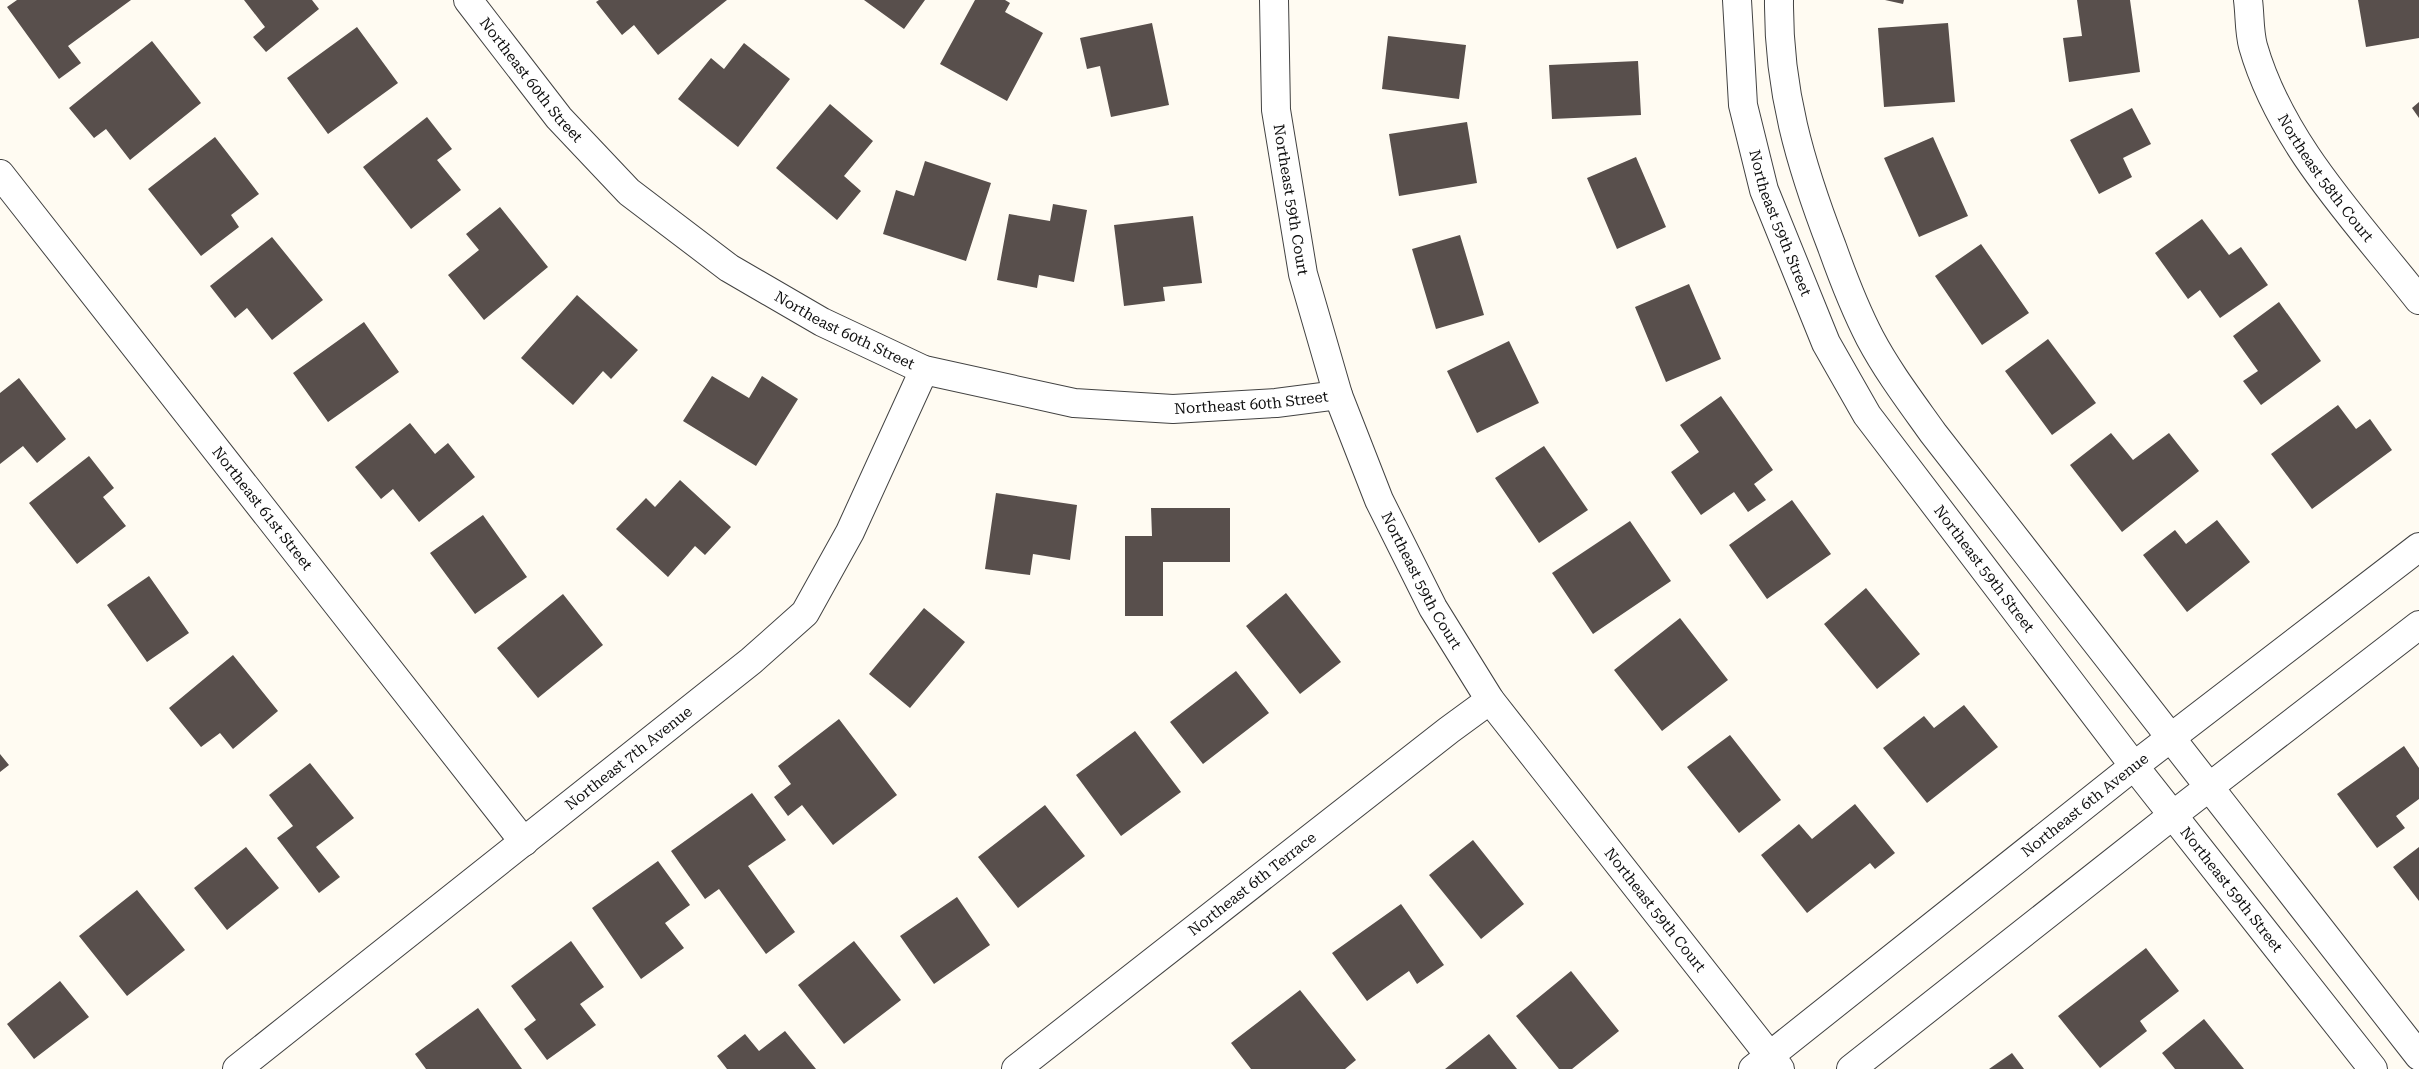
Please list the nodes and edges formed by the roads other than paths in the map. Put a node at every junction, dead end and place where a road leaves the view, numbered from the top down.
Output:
1 (468, 0) edge
2 (1274, 0) edge
3 (1737, 0) edge
4 (1779, 0) edge
5 (2248, 0) edge
6 (0, 174) edge
7 (2419, 300) edge
8 (924, 370) junction
9 (1338, 395) junction
10 (2419, 547) edge
11 (2419, 625) edge
12 (1490, 700) junction
13 (2170, 739) junction
14 (2134, 766) junction
15 (2209, 787) junction
16 (2173, 814) junction
17 (524, 842) junction
18 (2419, 1056) edge
19 (1768, 1065) edge
20 (237, 1069) edge
21 (1016, 1069) edge
22 (1851, 1069) edge
23 (2373, 1069) edge

1 - 8 street, Northeast 60th Street
2 - 9 street, Northeast 59th Court
3 - 14 street, Northeast 59th Street
4 - 13 street
5 - 7 street, Northeast 58th Court
6 - 17 street, Northeast 61st Street
8 - 9 street, Northeast 60th Street
8 - 17 street, Northeast 7th Avenue
9 - 12 street, Northeast 59th Court
10 - 13 street, Northeast 6th Avenue
11 - 15 street
12 - 19 street, Northeast 59th Court
12 - 21 street, Northeast 6th Terrace
13 - 14 street, Northeast 6th Avenue
13 - 15 street
14 - 16 street, Northeast 59th Street
14 - 19 street, Northeast 6th Avenue
15 - 16 street
15 - 18 street
16 - 22 street
16 - 23 street, Northeast 59th Street
17 - 20 street, Northeast 7th Avenue

